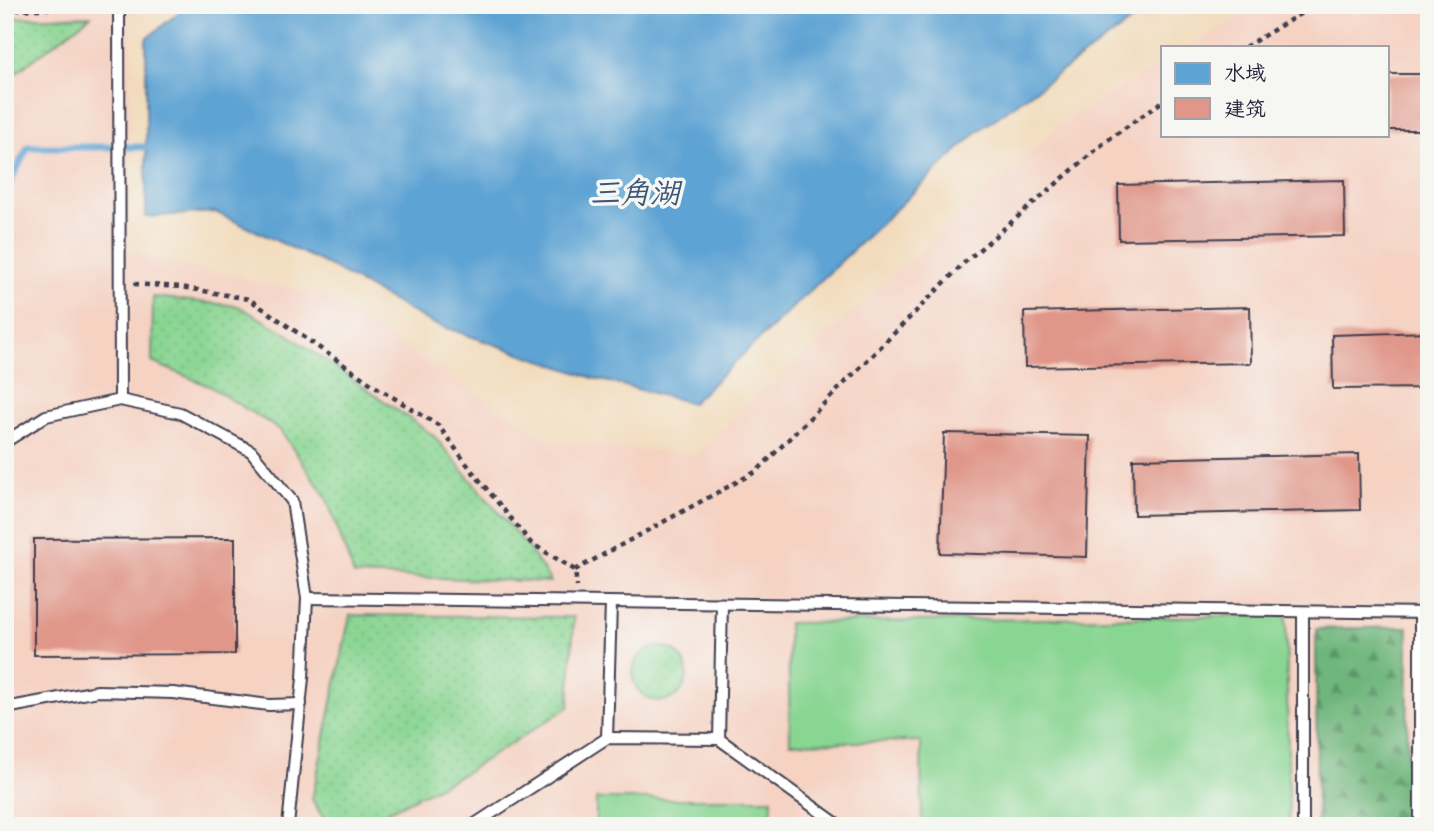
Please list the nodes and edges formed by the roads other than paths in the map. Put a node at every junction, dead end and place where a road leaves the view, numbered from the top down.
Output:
1 (119, 6) edge
2 (120, 400) junction
3 (5, 442) edge
4 (307, 598) junction
5 (611, 603) junction
6 (722, 604) junction
7 (1303, 613) junction
8 (1424, 613) edge
9 (301, 704) junction
10 (5, 708) edge
11 (607, 738) junction
12 (719, 739) junction
13 (288, 826) edge
14 (472, 826) edge
15 (840, 826) edge
16 (1303, 826) edge
17 (1420, 826) edge

1 - 2 lane
2 - 3 lane
2 - 4 lane
4 - 5 lane
4 - 9 lane
5 - 6 lane
5 - 11 lane
6 - 7 lane
6 - 12 lane
7 - 8 lane
7 - 16 lane
8 - 17 lane
9 - 10 lane
9 - 13 lane
11 - 12 lane
11 - 14 lane
12 - 15 lane

